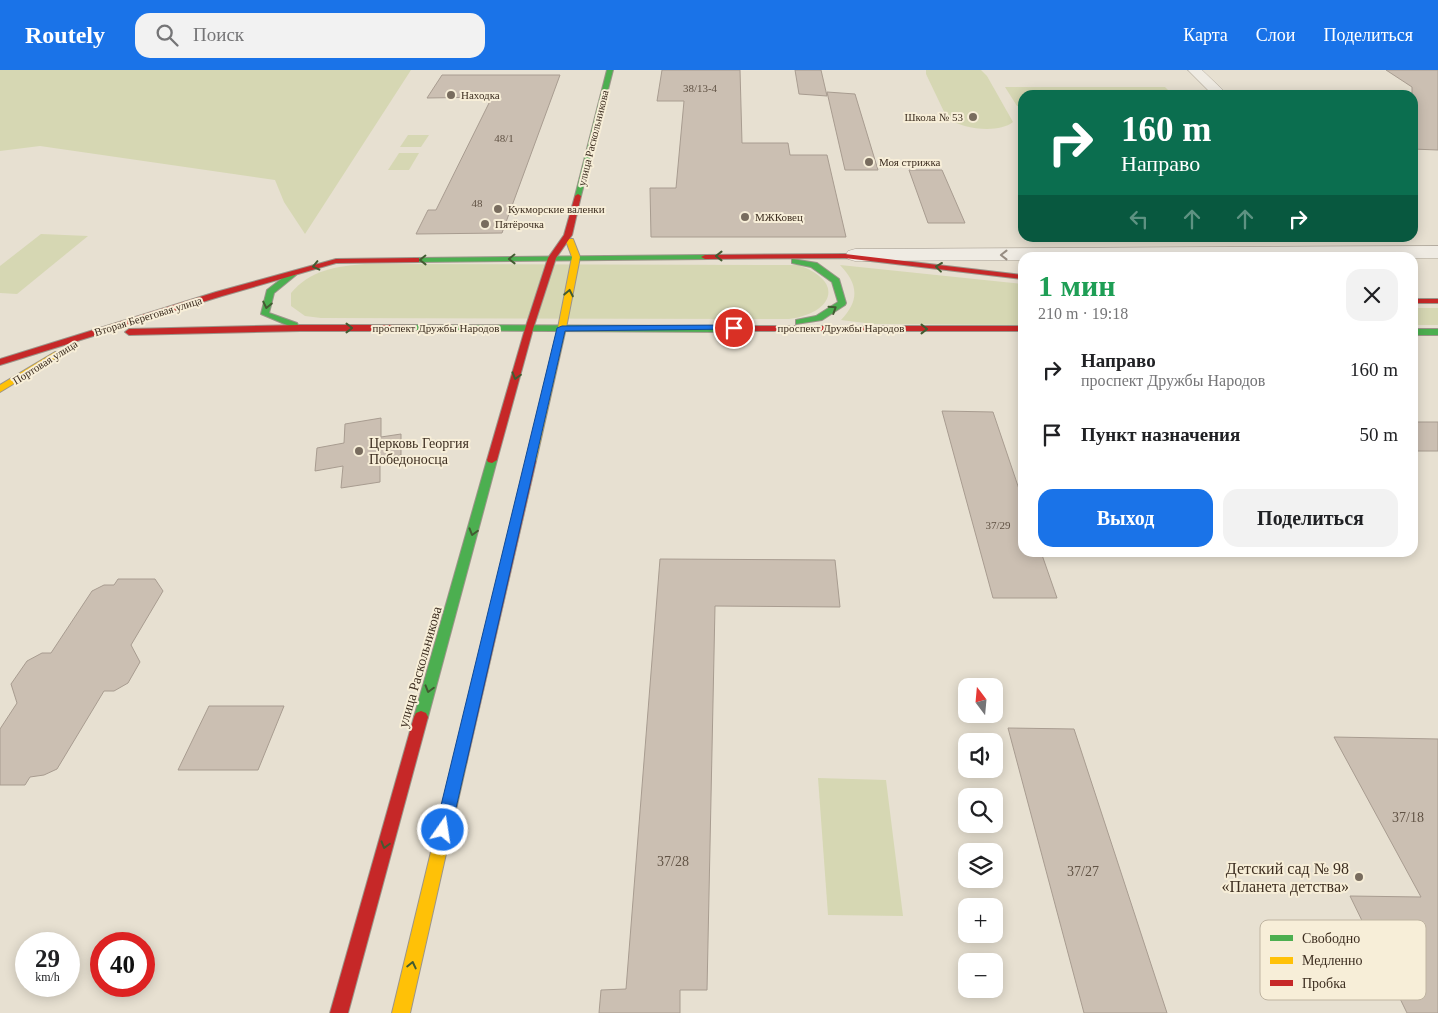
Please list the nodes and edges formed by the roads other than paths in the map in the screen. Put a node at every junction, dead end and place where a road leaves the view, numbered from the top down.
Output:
1 (610, 70) edge
2 (1194, 70) edge
3 (1216, 90) edge
4 (568, 235) junction
5 (1373, 242) edge
6 (1384, 252) joint
7 (1438, 252) edge
8 (1018, 255) edge
9 (767, 256) junction
10 (845, 256) junction
11 (576, 257) junction
12 (552, 258) junction
13 (296, 272) junction
14 (1018, 277) edge
15 (1418, 301) edge
16 (1438, 301) edge
17 (770, 327) junction
18 (300, 328) junction
19 (562, 328) junction
20 (530, 329) junction
21 (1018, 329) edge
22 (1418, 332) edge
23 (1438, 332) edge
24 (89, 334) junction
25 (0, 362) edge
26 (0, 389) edge
27 (339, 1013) edge
28 (401, 1013) edge

1 - 4 street, улица Раскольникова
2 - 3 street
4 - 11 street
4 - 12 street, улица Раскольникова
5 - 6 street
6 - 7 street
8 -> 10 street
9 - 10 street
9 -> 11 street
17 -> 9 street
14 -> 10 street
11 - 12 street
19 -> 11 street
12 -> 13 street, Вторая Береговая улица
12 - 20 street, улица Раскольникова
13 -> 18 street
13 - 24 street, Вторая Береговая улица
15 - 16 street
17 - 19 street, проспект Дружбы Народов
17 -> 21 street, проспект Дружбы Народов
18 -> 20 street, проспект Дружбы Народов
18 - 24 street, проспект Дружбы Народов
19 - 20 street, проспект Дружбы Народов
28 -> 19 street
20 -> 27 street, улица Раскольникова
22 - 23 street
24 - 25 street, Вторая Береговая улица
24 - 26 street, Портовая улица

